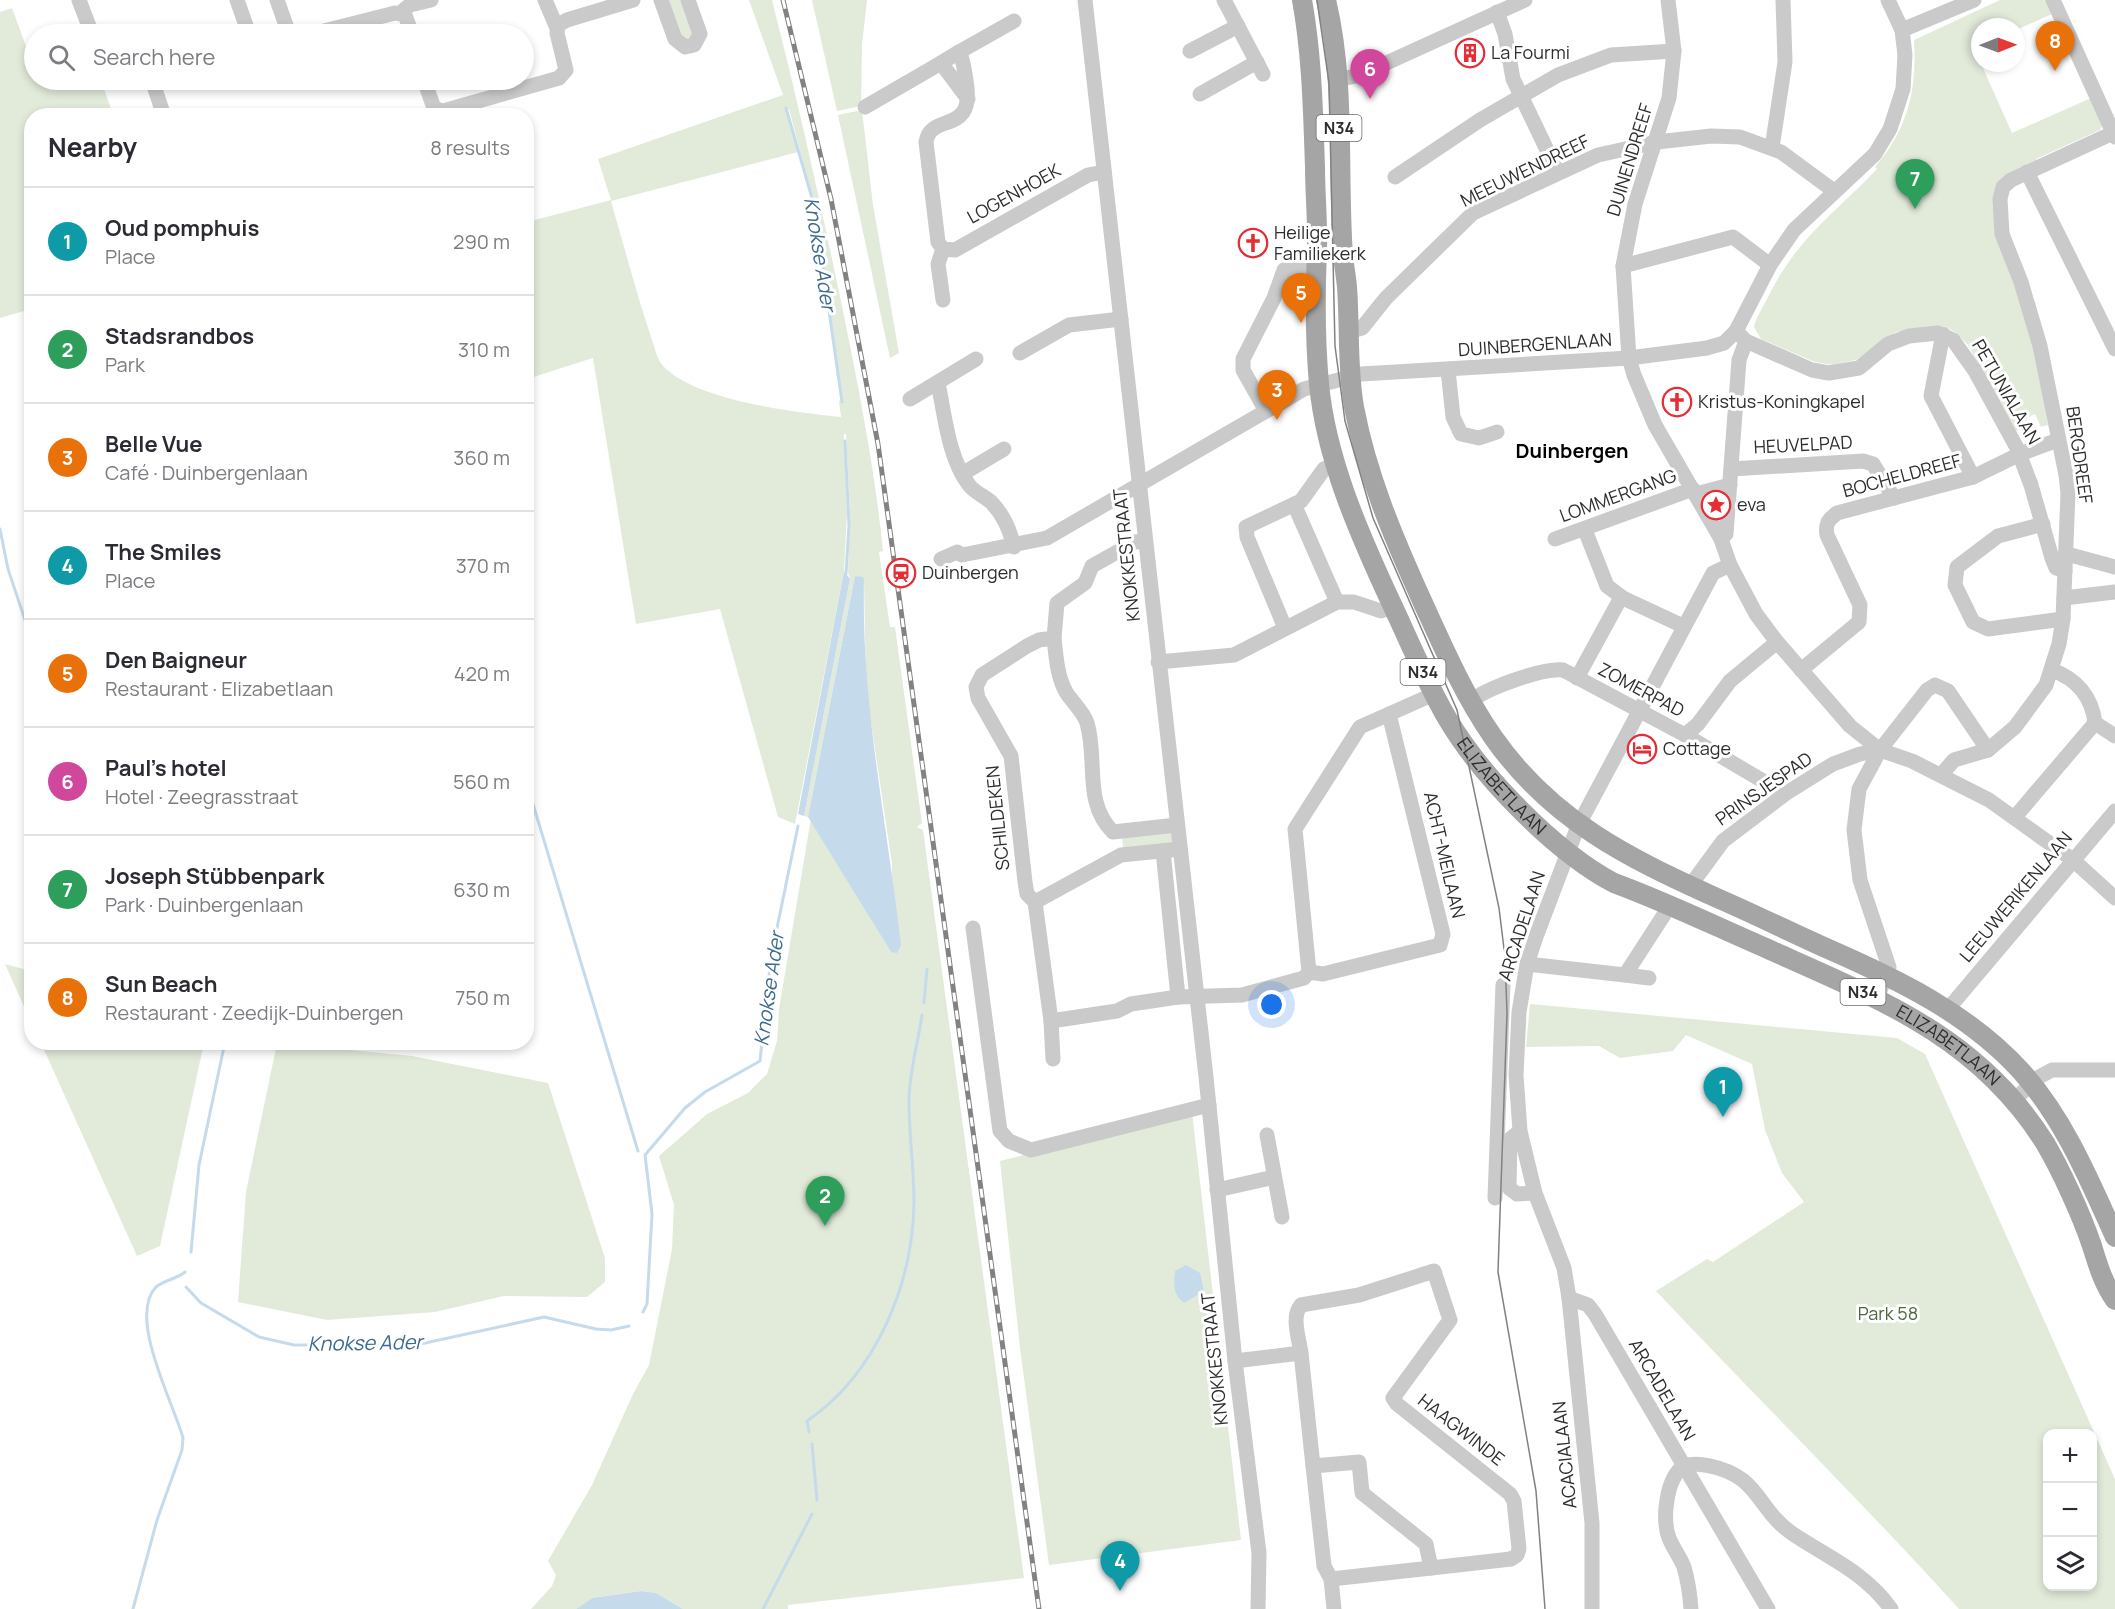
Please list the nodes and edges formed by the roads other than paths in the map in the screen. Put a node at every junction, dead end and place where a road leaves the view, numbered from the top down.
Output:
1 (79, 0) edge
2 (237, 0) edge
3 (277, 0) edge
4 (431, 0) edge
5 (545, 0) edge
6 (633, 0) edge
7 (661, 0) edge
8 (688, 0) edge
9 (1085, 0) edge
10 (1224, 0) edge
11 (1302, 0) edge
12 (1326, 0) edge
13 (1668, 0) edge
14 (1783, 0) edge
15 (1888, 0) edge
16 (1974, 0) edge
17 (2053, 0) edge
18 (1515, 2) edge
19 (1942, 6) edge
20 (1497, 12) junction
21 (400, 13) junction
22 (1014, 21) dead end
23 (88, 24) edge
24 (245, 24) edge
25 (281, 24) edge
26 (354, 24) edge
27 (409, 24) edge
28 (1238, 26) junction
29 (557, 28) junction
30 (1902, 30) junction
31 (1190, 51) dead end
32 (1674, 51) junction
33 (959, 52) junction
34 (941, 63) junction
35 (1338, 80) junction
36 (534, 84) edge
37 (155, 90) edge
38 (427, 90) edge
39 (513, 90) edge
40 (1200, 94) dead end
41 (1522, 98) junction
42 (968, 99) junction
43 (865, 106) dead end
44 (161, 108) edge
45 (434, 108) edge
46 (453, 108) edge
47 (2114, 135) edge
48 (1657, 142) junction
49 (1772, 148) junction
50 (1104, 172) junction
51 (1558, 173) junction
52 (2024, 174) junction
53 (1395, 177) dead end
54 (1834, 191) junction
55 (943, 249) junction
56 (1623, 266) junction
57 (1770, 266) junction
58 (1314, 268) junction
59 (944, 300) dead end
60 (1121, 319) junction
61 (1348, 332) junction
62 (1943, 334) junction
63 (1741, 336) junction
64 (2115, 349) edge
65 (1020, 353) dead end
66 (1629, 358) junction
67 (976, 359) dead end
68 (1448, 370) junction
69 (1350, 377) junction
70 (938, 383) junction
71 (1319, 386) junction
72 (910, 399) dead end
73 (1266, 411) junction
74 (1494, 439) dead end
75 (2058, 440) junction
76 (1004, 449) dead end
77 (2020, 454) junction
78 (1336, 464) junction
79 (1731, 469) junction
80 (962, 474) junction
81 (1973, 477) junction
82 (1730, 485) junction
83 (1138, 486) junction
84 (1695, 492) junction
85 (1894, 498) junction
86 (1294, 504) junction
87 (2043, 524) junction
88 (1585, 530) junction
89 (1555, 539) dead end
90 (1720, 539) junction
91 (1144, 541) junction
92 (1014, 547) junction
93 (2067, 554) junction
94 (942, 559) dead end
95 (1730, 565) junction
96 (2115, 567) edge
97 (2065, 571) junction
98 (2115, 592) edge
99 (1623, 598) junction
100 (2064, 598) junction
101 (1337, 602) junction
102 (1394, 607) junction
103 (2063, 619) junction
104 (1683, 626) junction
105 (1285, 628) junction
106 (1054, 638) junction
107 (1777, 642) junction
108 (1158, 662) junction
109 (1801, 670) junction
110 (2052, 670) junction
111 (1577, 678) junction
112 (1434, 694) junction
113 (1471, 701) junction
114 (1639, 711) junction
115 (1389, 714) junction
116 (2095, 723) junction
117 (1685, 735) junction
118 (2115, 736) edge
119 (1880, 750) junction
120 (1988, 750) junction
121 (1941, 775) junction
122 (1785, 794) junction
123 (2115, 811) edge
124 (2015, 817) junction
125 (1177, 825) junction
126 (1578, 826) junction
127 (1113, 832) junction
128 (1180, 849) junction
129 (1162, 850) junction
130 (1568, 852) junction
131 (1121, 855) junction
132 (2073, 860) junction
133 (1690, 886) junction
134 (2115, 898) edge
135 (1035, 902) junction
136 (1670, 907) junction
137 (973, 928) dead end
138 (1527, 964) junction
139 (1309, 972) junction
140 (1887, 974) junction
141 (1625, 975) junction
142 (1649, 978) dead end
143 (1503, 985) dead end
144 (1197, 995) junction
145 (1178, 997) junction
146 (1877, 998) junction
147 (1948, 1010) junction
148 (1508, 1013) junction
149 (1051, 1021) junction
150 (1053, 1059) dead end
151 (2115, 1070) edge
152 (2031, 1084) junction
153 (2014, 1100) junction
154 (1209, 1105) junction
155 (1520, 1131) junction
156 (1267, 1135) dead end
157 (1274, 1177) junction
158 (1217, 1190) junction
159 (1535, 1193) junction
160 (1496, 1198) dead end
161 (1282, 1217) dead end
162 (2115, 1237) edge
163 (1569, 1298) junction
164 (2115, 1300) edge
165 (1300, 1353) junction
166 (1234, 1361) junction
167 (1313, 1466) junction
168 (1683, 1467) junction
169 (1431, 1568) junction
170 (1330, 1579) junction
171 (1258, 1609) edge
172 (1334, 1609) edge
173 (1592, 1609) edge
174 (1691, 1609) edge
175 (1767, 1609) edge
176 (1891, 1609) edge

1 - 23 street
2 - 24 street
3 - 25 street
4 - 21 street
5 - 29 street
6 - 29 street
7 - 8 street
9 - 50 street, KNOKKESTRAAT
10 - 28 street
11 - 58 main road, ELIZABETLAAN / N34
12 - 35 main road, ELIZABETLAAN / N34
13 - 32 street, DUINENDREEF
14 - 49 street
15 - 30 street
16 - 19 street
17 - 47 street
18 - 20 street
19 - 30 street
20 - 35 street
20 - 41 street
21 - 26 street
21 - 27 street
22 - 33 street
28 - 31 street
28 - 40 street
29 - 36 street
30 - 54 street, DUINBERGENLAAN
32 - 41 street
32 - 48 street, DUINENDREEF
33 - 34 street
33 - 42 street
34 - 42 street
34 - 43 street
35 - 61 main road, ELIZABETLAAN / N34
37 - 44 street
38 - 45 street
39 - 46 street
41 - 51 street
41 - 53 street
42 - 55 street
47 - 52 street
48 - 49 street, MEEUWENDREEF
48 - 51 street, MEEUWENDREEF
48 - 56 street, DUINENDREEF
49 - 54 street, MEEUWENDREEF
50 - 55 street, LOGENHOEK
50 - 60 street, KNOKKESTRAAT
51 - 61 street, MEEUWENDREEF
52 - 64 street
52 - 75 street, BERGDREEF
54 - 57 street, DUINBERGENLAAN
55 - 59 street
56 - 57 street
56 - 66 street, DUINENDREEF
57 - 63 street, DUINBERGENLAAN
58 - 71 main road, ELIZABETLAAN / N34
58 - 73 street
60 - 65 street
60 - 83 street, KNOKKESTRAAT
61 - 69 main road, ELIZABETLAAN / N34
62 - 63 street
62 - 77 street, PETUNIALAAN
62 - 81 street
63 - 66 street, DUINBERGENLAAN
63 - 79 street
66 - 68 street, DUINBERGENLAAN
66 - 84 street, DUINENDREEF
67 - 70 street
68 - 69 street, DUINBERGENLAAN
68 - 74 street
69 - 71 street, DUINBERGENLAAN
69 - 113 main road, ELIZABETLAAN / N34
70 - 72 street
70 - 80 street
71 - 73 street, DUINBERGENLAAN
71 - 78 main road, ELIZABETLAAN / N34
73 - 83 street, DUINBERGENLAAN
75 - 77 street, BOCHELDREEF
75 - 93 street, BERGDREEF
76 - 80 street
77 - 81 street, BOCHELDREEF
77 - 87 street, PETUNIALAAN
78 - 86 street
78 - 102 main road, ELIZABETLAAN / N34
79 - 82 street
79 - 85 street, HEUVELPAD
80 - 92 street
81 - 85 street, BOCHELDREEF
82 - 84 street
82 - 90 street
83 - 91 street, KNOKKESTRAAT
83 - 92 street, DUINBERGENLAAN
84 - 88 street, LOMMERGANG
84 - 90 street, DUINENDREEF
85 - 109 street, BOCHELDREEF
86 - 101 street
86 - 105 street
87 - 97 street, PETUNIALAAN
87 - 103 street
88 - 89 street, LOMMERGANG
88 - 99 street
90 - 95 street, DUINENDREEF
91 - 106 street
91 - 108 street, KNOKKESTRAAT
92 - 94 street, DUINBERGENLAAN
93 - 96 street
93 - 97 street, BERGDREEF
95 - 104 street, ARCADELAAN
95 - 107 street, DUINENDREEF
97 - 100 street, BERGDREEF
98 - 100 street
99 - 104 street
99 - 111 street
100 - 103 street, BERGDREEF
101 - 102 street
101 - 105 street
102 - 112 main road, ELIZABETLAAN / N34
103 - 110 street, BERGDREEF
104 - 114 street, ARCADELAAN
105 - 108 street
106 - 127 street
106 - 135 street, SCHILDEKEN
107 - 109 street, DUINENDREEF
107 - 117 street
108 - 125 street, KNOKKESTRAAT
109 - 119 street, DUINENDREEF
110 - 116 street
110 - 120 street, BERGDREEF
111 - 113 street, ZOMERPAD
111 - 114 street, ZOMERPAD
112 - 115 street
112 - 130 main road, ELIZABETLAAN / N34
113 - 126 main road, ELIZABETLAAN / N34
114 - 117 street, ZOMERPAD
114 - 126 street, ARCADELAAN
115 - 139 street
115 - 139 street, ACHT-MEILAAN
116 - 118 street
116 - 124 street
117 - 122 street, ZOMERPAD
119 - 120 street
119 - 121 street
119 - 122 street, PRINSJESPAD
119 - 140 street
120 - 121 street, BERGDREEF
121 - 124 street
122 - 133 street, PRINSJESPAD
123 - 132 street, LEEUWERIKENLAAN
124 - 132 street
125 - 127 street
125 - 128 street, KNOKKESTRAAT
126 - 130 street, ARCADELAAN
126 - 133 main road, ELIZABETLAAN / N34
127 - 131 street
128 - 129 street
128 - 144 street, KNOKKESTRAAT
129 - 131 street
129 - 145 street
130 - 136 main road, ELIZABETLAAN / N34
130 - 138 street, ARCADELAAN
131 - 135 street
132 - 134 street
132 - 147 street, LEEUWERIKENLAAN
133 - 140 main road, ELIZABETLAAN / N34
135 - 149 street, SCHILDEKEN
136 - 141 street
136 - 146 main road, ELIZABETLAAN / N34
137 - 154 street
138 - 141 street
138 - 148 street, ARCADELAAN
139 - 144 street, ACHT-MEILAAN
140 - 146 street
140 - 147 main road, ELIZABETLAAN / N34
141 - 142 street
143 - 148 street, ARCADELAAN
144 - 145 street
144 - 154 street, KNOKKESTRAAT
145 - 149 street
146 - 153 main road, ELIZABETLAAN / N34
147 - 152 main road, ELIZABETLAAN / N34
148 - 155 street, ARCADELAAN
148 - 160 street, ARCADELAAN
149 - 150 street, SCHILDEKEN
151 - 152 street
152 - 153 street
152 - 162 main road, ELIZABETLAAN / N34
153 - 164 main road, ELIZABETLAAN / N34
154 - 158 street, KNOKKESTRAAT
155 - 159 street, ARCADELAAN
155 - 159 street, ARCADELAAN
156 - 157 street
157 - 158 street
157 - 161 street
158 - 166 street, KNOKKESTRAAT
159 - 163 street, ARCADELAAN
163 - 168 street, ARCADELAAN
163 - 173 street, ACACIALAAN
165 - 166 street
165 - 167 street, HAAGWINDE
165 - 169 street, HAAGWINDE
166 - 171 street, KNOKKESTRAAT
167 - 169 street
167 - 170 street, HAAGWINDE
168 - 174 street
168 - 175 street, ARCADELAAN
168 - 176 street
169 - 170 street, HAAGWINDE
170 - 172 street, HAAGWINDE

